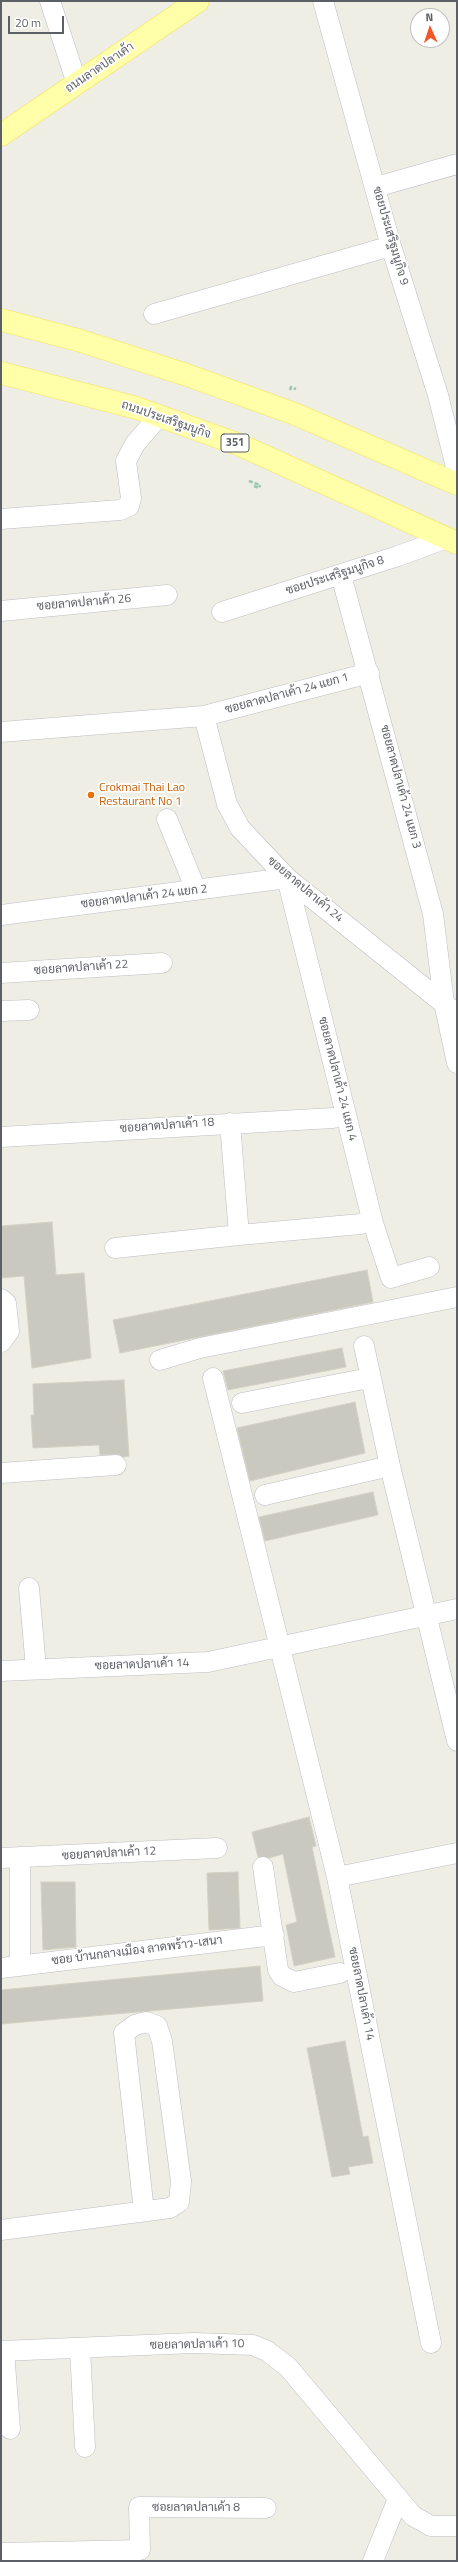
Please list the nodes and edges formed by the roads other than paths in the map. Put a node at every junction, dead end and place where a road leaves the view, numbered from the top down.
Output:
1 (50, 1) edge
2 (198, 1) edge
3 (323, 1) edge
4 (77, 84) junction
5 (1, 135) edge
6 (457, 164) edge
7 (376, 187) junction
8 (391, 246) junction
9 (154, 314) dead end
10 (1, 320) edge
11 (1, 373) edge
12 (1, 381) edge
13 (37, 382) junction
14 (159, 416) junction
15 (457, 471) edge
16 (457, 484) edge
17 (1, 519) edge
18 (452, 540) edge
19 (341, 575) junction
20 (167, 595) dead end
21 (1, 611) edge
22 (222, 612) dead end
23 (369, 673) junction
24 (204, 716) junction
25 (1, 732) edge
26 (167, 819) dead end
27 (287, 878) junction
28 (196, 890) junction
29 (1, 915) edge
30 (162, 963) dead end
31 (1, 973) edge
32 (450, 1008) edge
33 (30, 1010) dead end
34 (1, 1011) edge
35 (457, 1063) edge
36 (333, 1118) dead end
37 (230, 1123) junction
38 (1, 1137) edge
39 (361, 1224) dead end
40 (239, 1235) junction
41 (115, 1248) dead end
42 (429, 1267) dead end
43 (457, 1297) edge
44 (1, 1299) edge
45 (1, 1342) edge
46 (364, 1346) dead end
47 (160, 1360) dead end
48 (213, 1378) dead end
49 (369, 1378) junction
50 (242, 1403) dead end
51 (116, 1465) dead end
52 (390, 1466) junction
53 (1, 1473) edge
54 (265, 1495) dead end
55 (29, 1588) dead end
56 (457, 1609) edge
57 (426, 1616) junction
58 (280, 1647) junction
59 (36, 1669) junction
60 (1, 1671) edge
61 (457, 1740) edge
62 (217, 1848) dead end
63 (457, 1853) edge
64 (11, 1858) edge
65 (263, 1867) dead end
66 (337, 1877) junction
67 (274, 1934) junction
68 (10, 1967) edge
69 (340, 1974) dead end
70 (144, 2211) junction
71 (1, 2230) edge
72 (431, 2343) dead end
73 (80, 2348) junction
74 (3, 2351) edge
75 (10, 2430) dead end
76 (86, 2447) dead end
77 (398, 2499) junction
78 (266, 2508) dead end
79 (457, 2526) edge
80 (1, 2553) edge
81 (373, 2561) edge

1 - 4 street
2 - 4 main road, ถนนลาดปลาเค้า
3 - 7 street, ซอยประเสริฐมนูกิจ 9
4 - 5 main road, ถนนลาดปลาเค้า
6 - 7 street
7 - 8 street, ซอยประเสริฐมนูกิจ 9
8 - 9 street
8 - 15 street, ซอยประเสริฐมนูกิจ 9
10 - 16 main road
11 - 13 main road, ถนนประเสริฐมนูกิจ / 351
12 - 13 main road
13 - 14 main road, ถนนประเสริฐมนูกิจ / 351
14 - 17 street
14 - 18 main road, ถนนประเสริฐมนูกิจ / 351
18 - 19 street, ซอยประเสริฐมนูกิจ 8
19 - 22 street, ซอยประเสริฐมนูกิจ 8
19 - 23 street, ซอยลาดปลาเค้า 24 แยก 3
20 - 21 street, ซอยลาดปลาเค้า 26
23 - 24 street, ซอยลาดปลาเค้า 24 แยก 1
23 - 32 street, ซอยลาดปลาเค้า 24 แยก 3
24 - 25 street
24 - 27 street, ซอยลาดปลาเค้า 24
26 - 28 street
27 - 28 street, ซอยลาดปลาเค้า 24 แยก 2
27 - 32 street, ซอยลาดปลาเค้า 24
27 - 42 street, ซอยลาดปลาเค้า 24 แยก 4
28 - 29 street, ซอยลาดปลาเค้า 24 แยก 2
30 - 31 street, ซอยลาดปลาเค้า 22
32 - 35 street, ซอยลาดปลาเค้า 24 แยก 3
33 - 34 street
36 - 37 street, ซอยลาดปลาเค้า 18
37 - 38 street, ซอยลาดปลาเค้า 18
37 - 40 street
39 - 40 street
40 - 41 street
43 - 47 street
44 - 45 street
46 - 49 street
48 - 58 street, ซอยลาดปลาเค้า 14
49 - 50 street
49 - 52 street
51 - 53 street
52 - 54 street
52 - 57 street
55 - 59 street
56 - 57 street, ซอยลาดปลาเค้า 14
57 - 58 street, ซอยลาดปลาเค้า 14
57 - 61 street
58 - 59 street, ซอยลาดปลาเค้า 14
58 - 66 street, ซอยลาดปลาเค้า 14
59 - 60 street, ซอยลาดปลาเค้า 14
62 - 64 street, ซอยลาดปลาเค้า 12
63 - 66 street
64 - 68 street
65 - 67 street
66 - 72 street, ซอยลาดปลาเค้า 14
67 - 68 street, ซอย บ้านกลางเมือง ลาดพร้าว-เสนา
67 - 69 street
70 - 70 street
70 - 71 street
73 - 74 street, ซอยลาดปลาเค้า 10
73 - 76 street
73 - 77 street, ซอยลาดปลาเค้า 10
74 - 75 street
77 - 79 street, ซอยลาดปลาเค้า 10
77 - 81 street
78 - 80 street, ซอยลาดปลาเค้า 8

